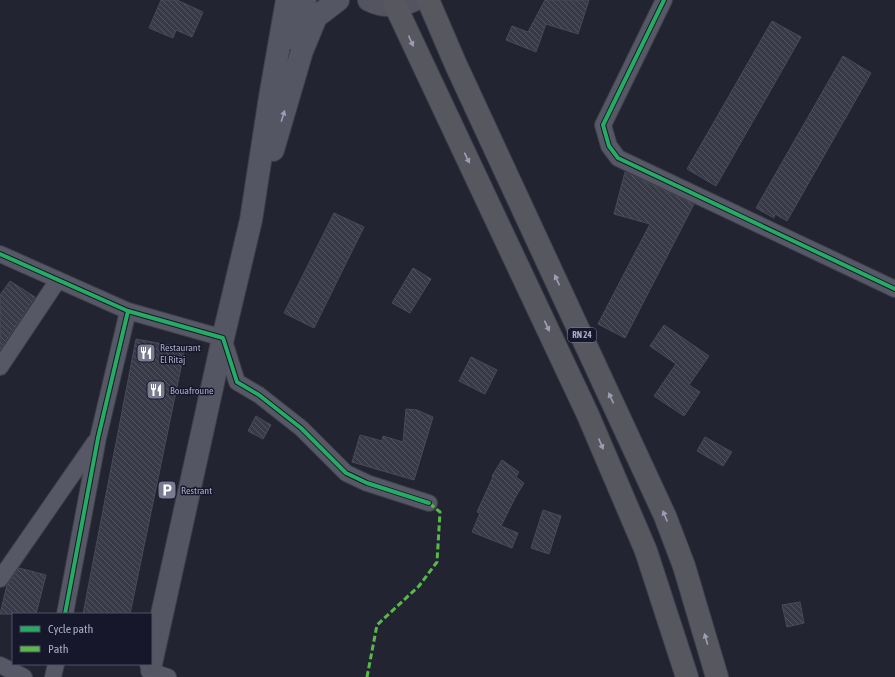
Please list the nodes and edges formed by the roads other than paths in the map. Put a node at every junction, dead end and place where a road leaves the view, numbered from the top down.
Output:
1 (287, 0) edge
2 (305, 0) edge
3 (338, 0) edge
4 (369, 0) edge
5 (428, 0) edge
6 (664, 0) edge
7 (404, 3) edge
8 (270, 97) junction
9 (251, 220) junction
10 (0, 254) edge
11 (58, 280) junction
12 (895, 289) edge
13 (128, 311) junction
14 (223, 338) junction
15 (0, 367) edge
16 (98, 438) junction
17 (429, 503) dead end
18 (0, 579) edge
19 (65, 613) edge
20 (0, 665) edge
21 (56, 665) edge
22 (154, 671) edge
23 (17, 676) edge
24 (53, 677) edge
25 (687, 677) edge
26 (717, 677) edge

1 - 8 main road
2 - 8 main road
9 -> 3 main road
4 - 7 main road
26 -> 5 highway, RN 24
6 - 12 street
7 -> 25 highway, RN 24
8 - 9 main road
9 - 14 main road
10 - 11 street
11 - 13 street
11 - 15 street
13 - 14 street
13 - 16 street
14 - 17 street
14 - 22 main road
16 - 18 street
16 - 19 street
20 - 23 street
21 - 24 street

